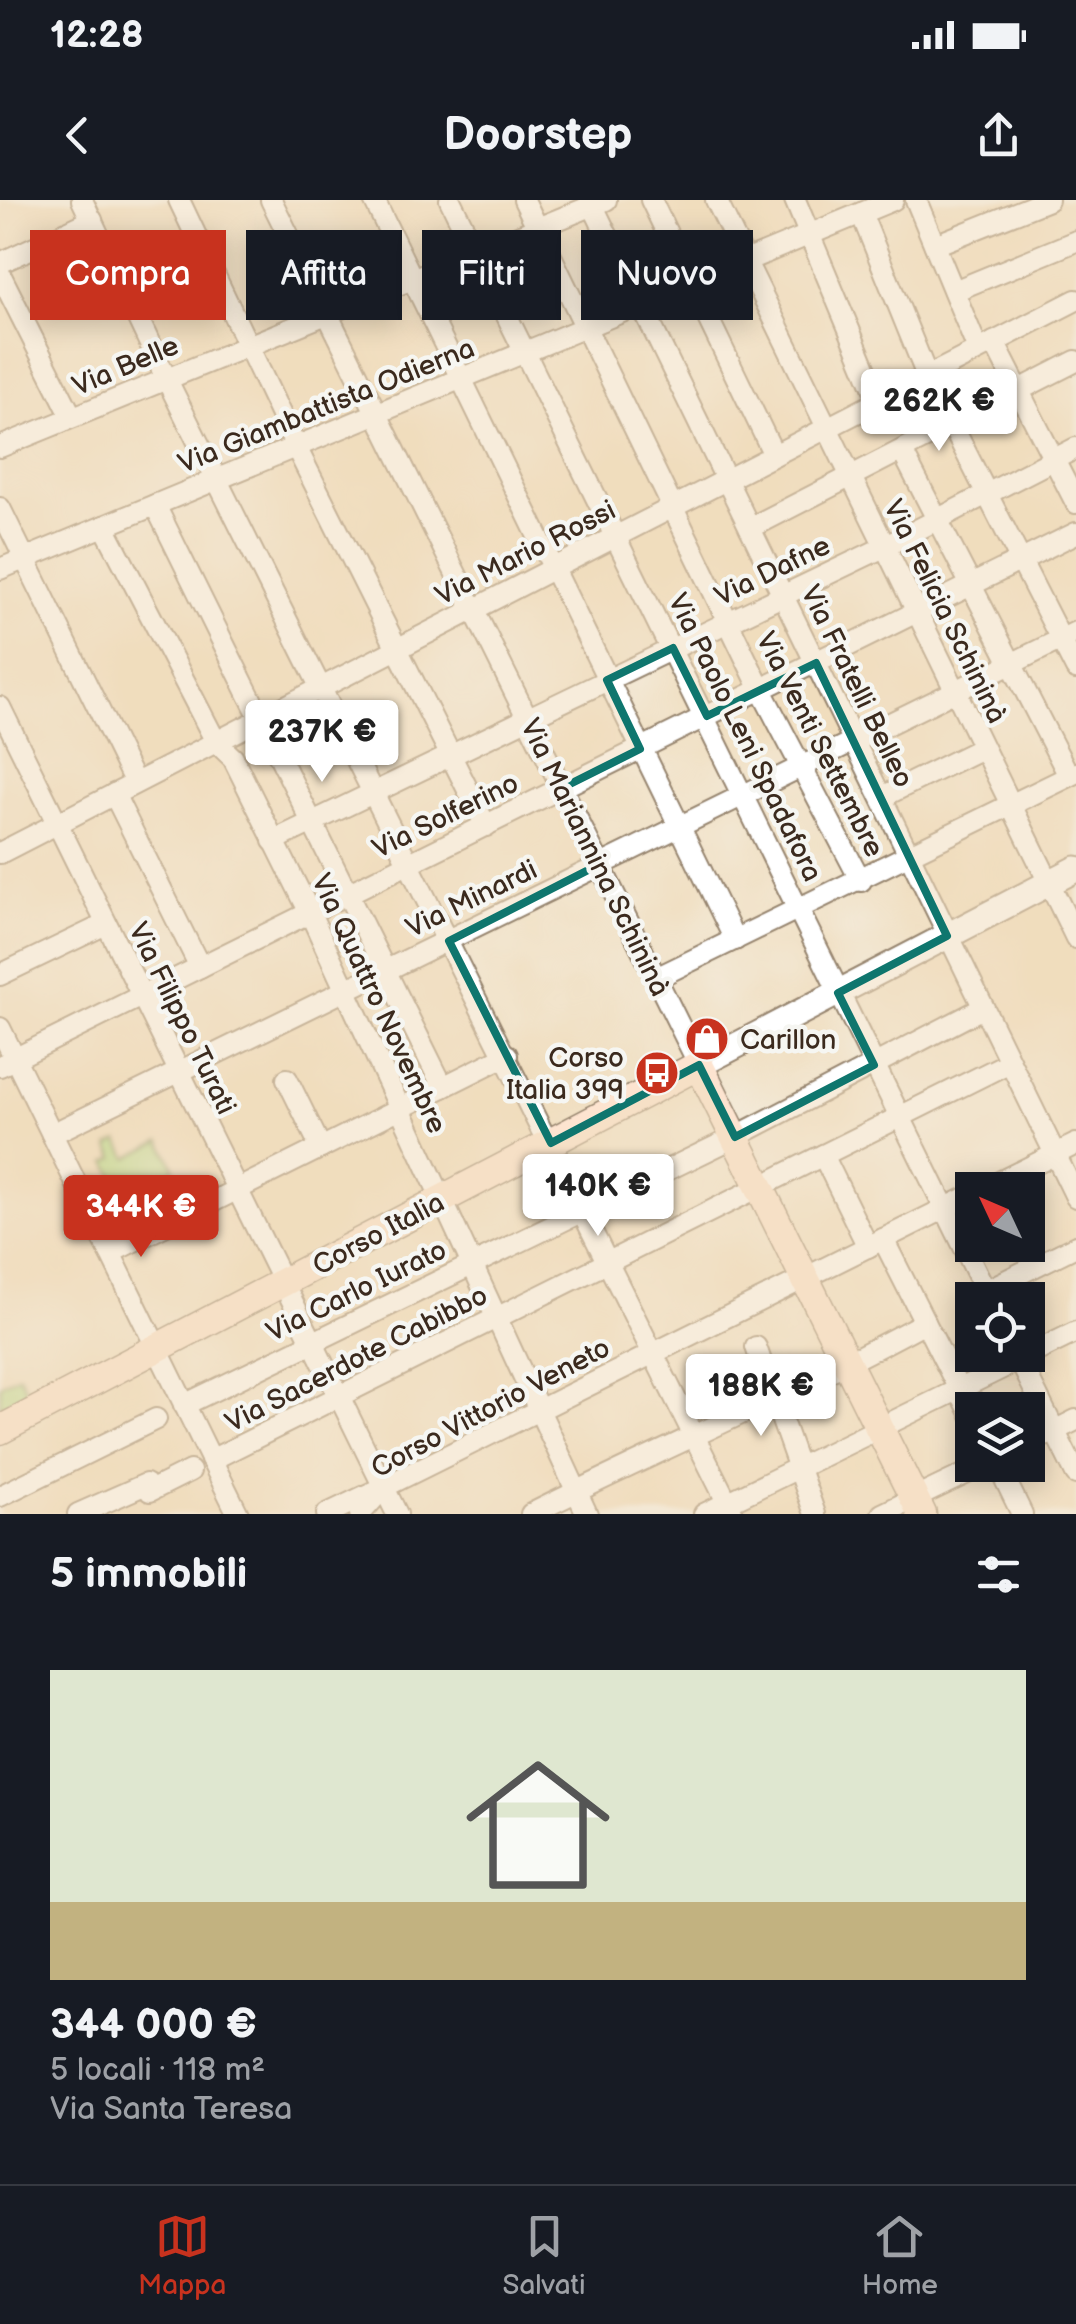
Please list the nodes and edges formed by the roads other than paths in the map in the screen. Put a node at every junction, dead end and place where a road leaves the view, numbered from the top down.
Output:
1 (82, 200) edge
2 (179, 200) edge
3 (270, 200) edge
4 (374, 200) edge
5 (450, 200) edge
6 (524, 200) edge
7 (651, 200) edge
8 (716, 200) edge
9 (795, 200) edge
10 (893, 200) edge
11 (916, 200) edge
12 (1048, 200) edge
13 (596, 202) edge
14 (862, 213) junction
15 (92, 220) junction
16 (536, 228) junction
17 (285, 230) edge
18 (464, 230) edge
19 (531, 230) edge
20 (608, 230) edge
21 (665, 230) edge
22 (730, 230) edge
23 (810, 235) junction
24 (1076, 241) edge
25 (935, 246) junction
26 (753, 259) edge
27 (0, 263) edge
28 (422, 273) edge
29 (0, 274) edge
30 (411, 278) junction
31 (753, 279) edge
32 (402, 282) edge
33 (954, 291) junction
34 (1073, 308) edge
35 (306, 320) edge
36 (330, 320) edge
37 (508, 320) edge
38 (604, 320) edge
39 (648, 320) edge
40 (707, 320) edge
41 (585, 328) junction
42 (247, 344) junction
43 (986, 346) junction
44 (525, 353) junction
45 (1076, 361) edge
46 (927, 376) junction
47 (166, 378) junction
48 (461, 380) junction
49 (1020, 390) junction
50 (880, 401) junction
51 (376, 414) junction
52 (72, 417) junction
53 (952, 425) junction
54 (825, 428) junction
55 (0, 447) edge
56 (296, 447) junction
57 (1076, 448) edge
58 (902, 451) junction
59 (774, 455) junction
60 (1054, 458) junction
61 (850, 478) junction
62 (726, 479) junction
63 (216, 480) junction
64 (987, 493) junction
65 (1076, 503) edge
66 (155, 505) junction
67 (0, 508) edge
68 (671, 508) junction
69 (938, 518) junction
70 (104, 526) junction
71 (750, 528) junction
72 (1076, 533) edge
73 (617, 536) junction
74 (884, 547) junction
75 (25, 558) junction
76 (1021, 560) junction
77 (0, 568) edge
78 (554, 568) junction
79 (973, 585) junction
80 (783, 595) junction
81 (473, 609) junction
82 (916, 613) junction
83 (728, 622) junction
84 (1068, 636) edge
85 (673, 648) junction
86 (396, 649) junction
87 (816, 662) junction
88 (1012, 663) junction
89 (1076, 669) edge
90 (607, 680) junction
91 (321, 688) junction
92 (760, 690) junction
93 (954, 692) junction
94 (0, 707) edge
95 (707, 716) junction
96 (262, 718) junction
97 (527, 718) junction
98 (854, 740) junction
99 (216, 742) junction
100 (982, 748) junction
101 (640, 750) junction
102 (449, 756) junction
103 (802, 765) junction
104 (1073, 775) edge
105 (135, 784) junction
106 (562, 788) junction
107 (374, 792) junction
108 (743, 793) junction
109 (114, 794) junction
110 (882, 797) junction
111 (1010, 805) junction
112 (312, 822) junction
113 (57, 824) junction
114 (486, 826) junction
115 (678, 826) junction
116 (273, 841) junction
117 (0, 853) edge
118 (911, 857) junction
119 (410, 864) junction
120 (600, 864) junction
121 (1076, 869) edge
122 (861, 881) junction
123 (1049, 883) junction
124 (348, 894) junction
125 (799, 910) junction
126 (310, 912) junction
127 (106, 924) junction
128 (948, 936) junction
129 (1076, 938) edge
130 (735, 940) junction
131 (449, 941) junction
132 (200, 967) junction
133 (386, 970) junction
134 (0, 975) edge
135 (656, 978) junction
136 (345, 989) junction
137 (838, 993) junction
138 (142, 996) junction
139 (981, 1008) junction
140 (0, 1028) edge
141 (507, 1055) junction
142 (7, 1062) edge
143 (1008, 1063) junction
144 (874, 1065) junction
145 (699, 1066) junction
146 (179, 1072) junction
147 (287, 1079) dead end
148 (443, 1088) junction
149 (400, 1109) junction
150 (900, 1117) junction
151 (52, 1134) junction
152 (735, 1137) junction
153 (550, 1143) junction
154 (1076, 1144) edge
155 (321, 1148) junction
156 (1054, 1154) junction
157 (822, 1155) junction
158 (1018, 1172) edge
159 (759, 1187) junction
160 (237, 1189) junction
161 (1076, 1197) edge
162 (441, 1200) junction
163 (955, 1204) edge
164 (582, 1208) junction
165 (944, 1209) junction
166 (876, 1243) junction
167 (1076, 1246) edge
168 (110, 1253) junction
169 (609, 1262) junction
170 (471, 1264) junction
171 (805, 1278) junction
172 (980, 1282) edge
173 (1011, 1282) edge
174 (283, 1283) junction
175 (496, 1318) junction
176 (926, 1322) junction
177 (1076, 1332) edge
178 (312, 1342) junction
179 (1045, 1345) edge
180 (756, 1347) dead end
181 (157, 1348) junction
182 (654, 1353) junction
183 (848, 1365) junction
184 (990, 1372) edge
185 (1026, 1372) edge
186 (959, 1389) junction
187 (960, 1392) edge
188 (339, 1396) junction
189 (772, 1396) junction
190 (184, 1404) junction
191 (538, 1410) junction
192 (156, 1419) dead end
193 (1076, 1420) edge
194 (879, 1428) junction
195 (0, 1430) edge
196 (1055, 1430) junction
197 (694, 1434) junction
198 (1045, 1435) edge
199 (212, 1460) junction
200 (798, 1468) junction
201 (190, 1471) dead end
202 (1076, 1474) edge
203 (957, 1482) edge
204 (1006, 1482) edge
205 (384, 1487) junction
206 (576, 1491) junction
207 (0, 1496) edge
208 (918, 1506) edge
209 (730, 1509) edge
210 (78, 1514) edge
211 (238, 1514) edge
212 (328, 1514) edge
213 (360, 1514) edge
214 (396, 1514) edge
215 (531, 1514) edge
216 (587, 1514) edge
217 (704, 1514) edge
218 (815, 1514) edge
219 (882, 1514) edge
220 (1022, 1514) edge

1 - 15 street
2 - 42 street
3 - 17 street, Via Mariannina Schininà
4 - 30 street
5 - 18 street, Via Paolo Leni Spadafora
6 - 16 street, Via Venti Settembre
7 - 21 street
8 - 22 street, Via Felicia Schininà
9 - 23 street
10 - 14 street, Via Giambattista Odierna
11 - 25 street
12 - 25 street
13 - 16 street, Via Belle
13 - 20 street, Via Fratelli Belleo
14 - 23 street, Via Giambattista Odierna
14 - 46 street
15 - 27 street
15 - 47 street
16 - 19 street, Via Belle
16 - 41 street, Via Venti Settembre
23 - 26 street, Via Giambattista Odierna
23 - 50 street
24 - 33 street
25 - 33 street
28 - 30 street, Via Belle
29 - 52 street
30 - 32 street, Via Belle
30 - 48 street
31 - 54 street, Via Felicia Schininà
33 - 43 street
34 - 43 street, Via Mario Rossi
35 - 42 street, Via Belle
36 - 51 street, Via Mariannina Schininà
37 - 44 street, Via Paolo Leni Spadafora
38 - 41 street, Via Giambattista Odierna
39 - 62 street, Via Fratelli Belleo
40 - 59 street
41 - 44 street, Via Giambattista Odierna
41 - 68 street, Via Venti Settembre
42 - 47 street, Via Belle
42 - 56 street
43 - 46 street, Via Mario Rossi
43 - 49 street
44 - 48 street, Via Giambattista Odierna
44 - 73 street, Via Paolo Leni Spadafora
45 - 49 street
46 - 50 street, Via Mario Rossi
46 - 53 street
47 - 52 street, Via Belle
47 - 63 street
48 - 51 street, Via Giambattista Odierna
48 - 78 street
49 - 53 street
49 - 60 street
50 - 54 street, Via Mario Rossi
51 - 56 street, Via Giambattista Odierna
51 - 81 street, Via Mariannina Schininà
52 - 55 street, Via Belle
53 - 58 street
53 - 64 street
54 - 59 street, Via Mario Rossi
54 - 61 street, Via Felicia Schininà
56 - 63 street, Via Giambattista Odierna
56 - 86 street
57 - 60 street, Via Dafne
58 - 61 street
58 - 69 street
59 - 62 street, Via Mario Rossi
60 - 64 street, Via Dafne
60 - 65 street
61 - 71 street
61 - 74 street, Via Felicia Schininà
62 - 68 street, Via Mario Rossi
62 - 71 street, Via Fratelli Belleo
63 - 66 street, Via Giambattista Odierna
63 - 91 street
64 - 69 street, Via Dafne
64 - 76 street
66 - 70 street, Via Giambattista Odierna
66 - 96 street
67 - 75 street
68 - 73 street, Via Mario Rossi
68 - 83 street, Via Venti Settembre
69 - 74 street, Via Dafne
69 - 79 street
70 - 75 street, Via Giambattista Odierna
70 - 99 street, Via Quattro Novembre
71 - 80 street, Via Fratelli Belleo
72 - 76 street, Via Solferino
73 - 78 street, Via Mario Rossi
73 - 85 street, Via Paolo Leni Spadafora
74 - 80 street, Via Dafne
74 - 82 street, Via Felicia Schininà
75 - 77 street, Via Giambattista Odierna
75 - 105 street
76 - 79 street, Via Solferino
76 - 84 street
78 - 81 street, Via Mario Rossi
78 - 90 street
79 - 82 street, Via Solferino
79 - 88 street
80 - 83 street, Via Dafne
80 - 87 street, Via Fratelli Belleo
81 - 86 street, Via Mario Rossi
81 - 97 street, Via Mariannina Schininà
82 - 87 street, Via Solferino
82 - 93 street, Via Felicia Schininà
83 - 85 street, Via Dafne
83 - 92 street, Via Venti Settembre
84 - 88 street, Via Minardi
84 - 89 street
85 - 90 street, Via Dafne
85 - 95 street, Via Paolo Leni Spadafora
86 - 91 street, Via Mario Rossi
86 - 102 street
87 - 92 street, Via Solferino
87 - 98 street, Via Fratelli Belleo
88 - 93 street, Via Minardi
88 - 104 street
90 - 97 street, Via Dafne
90 - 101 street
91 - 96 street, Via Mario Rossi
91 - 107 street
92 - 95 street, Via Solferino
92 - 103 street, Via Venti Settembre
93 - 98 street, Via Minardi
93 - 100 street, Via Felicia Schininà
94 - 113 street, Via Filippo Turati
95 - 101 street, Via Solferino
95 - 108 street, Via Paolo Leni Spadafora
96 - 99 street, Via Mario Rossi
96 - 112 street
97 - 102 street, Via Dafne
97 - 106 street, Via Mariannina Schininà
98 - 103 street, Via Minardi
98 - 110 street, Via Fratelli Belleo
99 - 105 street, Via Mario Rossi
99 - 116 street, Via Quattro Novembre
100 - 110 street
100 - 111 street, Via Felicia Schininà
101 - 106 street, Via Solferino
101 - 115 street
102 - 107 street, Via Dafne
102 - 114 street
103 - 108 street, Via Minardi
103 - 122 street, Via Venti Settembre
104 - 111 street
105 - 109 street, Via Mario Rossi
106 - 114 street, Via Solferino
106 - 120 street, Via Mariannina Schininà
107 - 112 street, Via Dafne
107 - 119 street
108 - 115 street, Via Minardi
108 - 125 street, Via Paolo Leni Spadafora
109 - 113 street, Via Mario Rossi
109 - 132 street
110 - 118 street, Via Fratelli Belleo
111 - 118 street
111 - 123 street, Via Felicia Schininà
112 - 116 street, Via Dafne
112 - 124 street
113 - 117 street, Via Mario Rossi
113 - 127 street, Via Filippo Turati
114 - 119 street, Via Solferino
115 - 120 street, Via Minardi
115 - 130 street
116 - 126 street, Via Quattro Novembre
118 - 122 street
118 - 128 street, Via Fratelli Belleo
119 - 124 street, Via Solferino
119 - 131 street
120 - 131 street, Via Minardi
120 - 135 street, Via Mariannina Schininà
121 - 123 street, Corso Italia
122 - 125 street
123 - 128 street, Corso Italia
123 - 129 street, Via Felicia Schininà
124 - 126 street, Via Solferino
124 - 133 street
125 - 130 street
125 - 137 street, Via Paolo Leni Spadafora
126 - 132 street, Via Solferino
126 - 136 street, Via Quattro Novembre
127 - 134 street
127 - 138 street, Via Filippo Turati
128 - 137 street, Corso Italia
128 - 139 street, Via Fratelli Belleo
130 - 135 street
131 - 133 street, Via Minardi
131 - 141 street
132 - 138 street, Via Solferino
133 - 136 street, Via Minardi
133 - 148 street
135 - 145 street, Via Mariannina Schininà
136 - 146 street, Via Minardi
136 - 149 street, Via Quattro Novembre
137 - 144 street, Via Paolo Leni Spadafora
137 - 145 street, Corso Italia
138 - 142 street, Via Solferino
138 - 146 street, Via Filippo Turati
139 - 143 street, Via Fratelli Belleo
139 - 144 street, Via Carlo Iurato
140 - 142 street
141 - 148 street
141 - 153 street
142 - 151 street
143 - 150 street, Via Sacerdote Cabibbo
143 - 156 street, Via Fratelli Belleo
144 - 150 street, Via Paolo Leni Spadafora
144 - 152 street, Via Carlo Iurato
145 - 152 main road, Via Mariannina Schininà
145 - 153 main road, Corso Italia
146 - 151 street, Via Minardi
146 - 160 street, Via Filippo Turati
147 - 155 street
148 - 149 street
149 - 155 street
149 - 162 street, Via Quattro Novembre
150 - 157 street, Via Sacerdote Cabibbo
150 - 165 street, Via Paolo Leni Spadafora
151 - 168 street
152 - 159 main road, Via Mariannina Schininà
152 - 164 street, Via Carlo Iurato
153 - 162 main road, Corso Italia
153 - 164 street
154 - 156 street
155 - 160 street
156 - 158 street
156 - 161 street, Via Fratelli Belleo
157 - 159 street, Via Sacerdote Cabibbo
157 - 166 street
159 - 169 street, Via Sacerdote Cabibbo
159 - 171 main road, Via Mariannina Schininà
160 - 168 street
160 - 174 street, Via Filippo Turati
162 - 170 street, Via Quattro Novembre
162 - 174 main road, Corso Italia
163 - 165 street, Corso Vittorio Veneto
164 - 169 street
164 - 170 street, Via Carlo Iurato
165 - 166 street, Corso Vittorio Veneto
165 - 172 street, Via Paolo Leni Spadafora
166 - 171 street, Corso Vittorio Veneto
166 - 176 street
167 - 173 street
168 - 181 street
169 - 175 street, Via Sacerdote Cabibbo
169 - 182 street
170 - 175 street, Via Quattro Novembre
170 - 178 street, Via Carlo Iurato
171 - 182 street, Corso Vittorio Veneto
171 - 183 main road, Via Mariannina Schininà
174 - 178 street, Via Filippo Turati
174 - 181 main road, Corso Italia
175 - 188 street, Via Sacerdote Cabibbo
175 - 191 street, Via Quattro Novembre
176 - 183 street
176 - 186 street
177 - 179 street
178 - 188 street, Via Filippo Turati
178 - 190 street, Via Carlo Iurato
180 - 189 street
181 - 190 street
181 - 195 main road, Corso Italia
182 - 191 street, Corso Vittorio Veneto
182 - 197 street
183 - 189 street
183 - 194 main road, Via Mariannina Schininà
184 - 186 street
185 - 196 street
186 - 187 street
186 - 194 street
188 - 199 street, Via Sacerdote Cabibbo
188 - 205 street, Via Filippo Turati
189 - 197 street
189 - 200 street
190 - 199 street
191 - 205 street, Corso Vittorio Veneto
191 - 206 street, Via Quattro Novembre
192 - 207 street
193 - 196 street
194 - 200 street
194 - 208 main road, Via Mariannina Schininà
196 - 198 street
196 - 202 street
197 - 206 street
197 - 209 street
199 - 211 street
200 - 209 street
200 - 218 street
201 - 210 street
203 - 208 street
204 - 220 street
205 - 212 street
205 - 213 street, Corso Vittorio Veneto
205 - 214 street, Via Filippo Turati
206 - 215 street
206 - 216 street, Via Quattro Novembre
208 - 219 street
209 - 217 street

